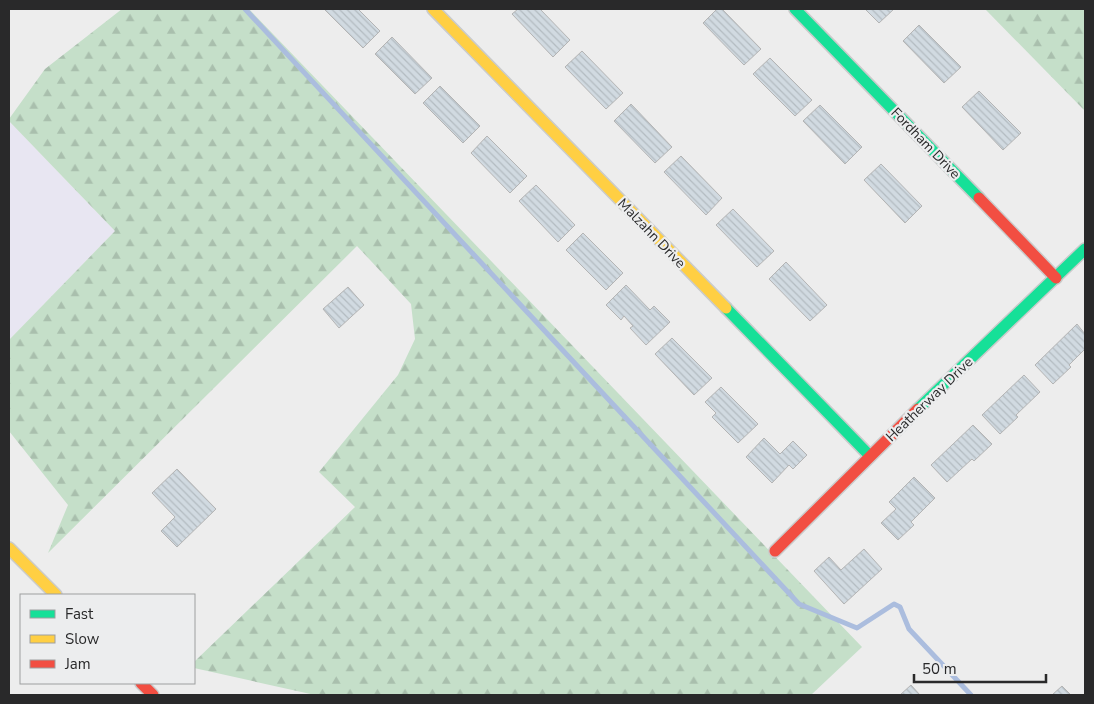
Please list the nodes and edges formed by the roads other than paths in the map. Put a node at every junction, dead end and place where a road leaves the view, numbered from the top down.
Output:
1 (433, 9) edge
2 (795, 9) edge
3 (1085, 249) edge
4 (1056, 278) junction
5 (870, 456) junction
6 (9, 548) edge
7 (775, 551) dead end
8 (55, 594) edge
9 (142, 684) edge
10 (153, 695) edge

1 - 5 street, Malzahn Drive
2 - 4 street, Fordham Drive
3 - 4 street, Heatherway Drive
4 - 5 street, Heatherway Drive
5 - 7 street, Heatherway Drive
6 - 8 street
9 - 10 street

